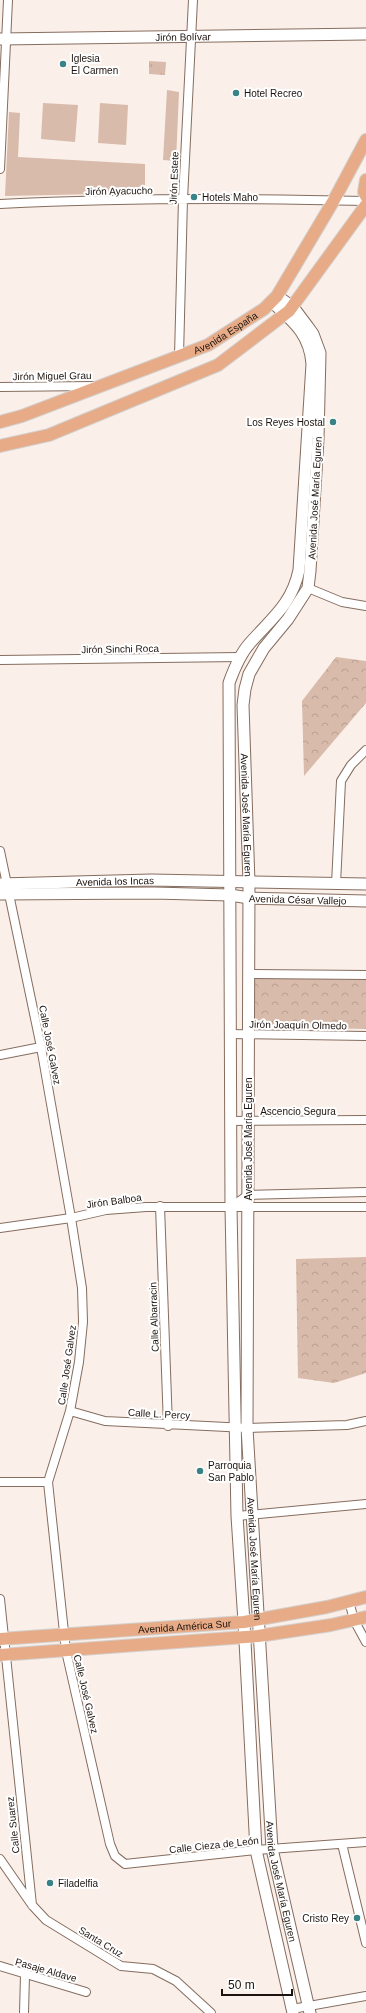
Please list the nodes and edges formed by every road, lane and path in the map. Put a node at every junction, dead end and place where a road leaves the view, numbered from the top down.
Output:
1 (8, 0) edge
2 (192, 0) edge
3 (366, 34) edge
4 (191, 38) junction
5 (3, 39) edge
6 (366, 140) edge
7 (0, 169) edge
8 (366, 180) edge
9 (366, 196) edge
10 (183, 199) junction
11 (334, 200) junction
12 (366, 201) edge
13 (0, 204) edge
14 (366, 205) edge
15 (274, 299) junction
16 (289, 310) junction
17 (208, 345) junction
18 (180, 356) junction
19 (218, 365) junction
20 (105, 385) junction
21 (0, 387) edge
22 (0, 422) edge
23 (0, 446) edge
24 (308, 588) junction
25 (366, 606) edge
26 (240, 657) junction
27 (0, 660) edge
28 (366, 750) edge
29 (0, 850) edge
30 (230, 881) junction
31 (249, 883) junction
32 (336, 884) junction
33 (366, 884) edge
34 (3, 889) edge
35 (230, 895) junction
36 (249, 898) junction
37 (366, 901) edge
38 (249, 974) junction
39 (366, 975) edge
40 (230, 1034) junction
41 (248, 1035) junction
42 (366, 1036) edge
43 (41, 1047) junction
44 (0, 1055) edge
45 (366, 1120) edge
46 (230, 1121) junction
47 (247, 1121) junction
48 (366, 1192) edge
49 (248, 1195) junction
50 (160, 1206) junction
51 (231, 1207) junction
52 (248, 1207) junction
53 (366, 1207) edge
54 (71, 1218) junction
55 (0, 1228) edge
56 (70, 1411) junction
57 (366, 1420) edge
58 (168, 1426) junction
59 (234, 1427) junction
60 (247, 1428) junction
61 (249, 1460) junction
62 (235, 1461) junction
63 (0, 1482) edge
64 (48, 1482) junction
65 (366, 1504) edge
66 (252, 1515) junction
67 (237, 1516) junction
68 (366, 1597) edge
69 (0, 1599) edge
70 (349, 1601) junction
71 (366, 1616) edge
72 (258, 1620) junction
73 (354, 1620) junction
74 (244, 1622) junction
75 (176, 1627) junction
76 (64, 1634) junction
77 (258, 1636) junction
78 (244, 1637) junction
79 (2, 1638) edge
80 (177, 1642) junction
81 (366, 1642) edge
82 (66, 1651) junction
83 (3, 1655) edge
84 (265, 1760) junction
85 (250, 1761) junction
86 (366, 1842) edge
87 (342, 1844) junction
88 (272, 1849) junction
89 (256, 1850) junction
90 (115, 1856) joint
91 (0, 1859) edge
92 (32, 1905) junction
93 (366, 1943) edge
94 (0, 1966) edge
95 (25, 1975) junction
96 (86, 1992) dead end
97 (366, 1996) edge
98 (309, 2009) edge
99 (292, 2011) edge
100 (25, 2013) edge
101 (211, 2013) edge

1 - 5 street
2 - 4 street, Jirón Estete
3 - 4 main road, Jirón Bolívar
4 - 5 main road, Jirón Bolívar
4 - 10 street, Jirón Estete
5 - 7 street
6 - 11 main road, Avenida España
8 - 9 main road
10 - 11 street, Jirón Ayacucho
10 - 13 street, Jirón Ayacucho
10 - 18 street, Jirón Estete
11 - 12 street, Jirón Ayacucho
11 - 15 main road, Avenida España
14 - 16 main road, Avenida España
15 - 16 main road, Avenida José María Eguren
15 - 17 main road, Avenida España
16 - 19 main road, Avenida España
16 - 24 main road, Avenida José María Eguren
16 - 26 main road, Avenida José María Eguren
17 - 18 main road, Avenida España
17 - 19 main road
18 - 20 main road, Avenida España
19 - 23 main road, Avenida España
20 - 21 street, Jirón Miguel Grau
20 - 22 main road, Avenida España
24 - 25 street
24 - 31 main road, Avenida José María Eguren
26 - 27 street, Jirón Sinchi Roca
26 - 30 main road, Avenida José María Eguren
28 - 32 street
29 - 34 street, Calle José Galvez
30 - 31 main road, Avenida César Vallejo
30 - 34 main road, Avenida los Incas
30 - 35 main road, Avenida José María Eguren
31 - 32 main road, Avenida César Vallejo
31 - 36 main road, Avenida José María Eguren
32 - 33 main road, Avenida César Vallejo
34 - 35 main road, Avenida los Incas
34 - 43 street, Calle José Galvez
35 - 36 main road, Avenida César Vallejo
35 - 40 main road, Avenida José María Eguren
36 - 37 main road, Avenida César Vallejo
36 - 38 main road, Avenida José María Eguren
38 - 39 street
38 - 41 main road, Avenida José María Eguren
40 - 41 street, Jirón Joaquín Olmedo
40 - 46 main road, Avenida José María Eguren
41 - 42 street, Jirón Joaquín Olmedo
41 - 47 main road, Avenida José María Eguren
43 - 44 street
43 - 54 street, Calle José Galvez
45 - 47 street, Ascencio Segura
46 - 47 street, Ascencio Segura
46 - 51 main road, Avenida José María Eguren
47 - 49 main road, Avenida José María Eguren
48 - 49 street
49 - 51 street
49 - 52 main road, Avenida José María Eguren
50 - 51 street, Jirón Balboa
50 - 54 street, Jirón Balboa
50 - 58 street, Calle Albarracin
51 - 52 street, Jirón Balboa
51 - 59 main road, Avenida José María Eguren
52 - 53 street, Jirón Balboa
52 - 60 main road, Avenida José María Eguren
54 - 55 street, Jirón Balboa
54 - 56 street, Calle José Galvez
56 - 58 street, Calle L. Percy
56 - 64 street, Calle José Galvez
57 - 60 street, Calle L. Percy
58 - 59 street, Calle L. Percy
59 - 60 street, Calle L. Percy
59 - 62 main road, Avenida José María Eguren
60 - 61 main road, Avenida José María Eguren
61 - 62 main road
61 - 66 main road, Avenida José María Eguren
62 - 67 main road, Avenida José María Eguren
63 - 64 street
64 - 76 street, Calle José Galvez
65 - 66 street
66 - 67 street
66 - 72 main road, Avenida José María Eguren
67 - 74 main road, Avenida José María Eguren
68 - 70 main road, Avenida América Sur
69 - 79 street, Calle Suarez
70 - 72 main road, Avenida América Sur
70 - 73 street
71 - 73 main road, Avenida América Sur
72 - 74 main road, Avenida América Sur
72 - 77 main road, Avenida José María Eguren
73 - 77 main road, Avenida América Sur
73 - 81 street
74 - 75 main road, Avenida América Sur
74 - 78 main road, Avenida José María Eguren
75 - 76 main road, Avenida América Sur
75 - 80 main road
76 - 79 main road, Avenida América Sur
76 - 82 street, Calle José Galvez
77 - 78 main road, Avenida América Sur
77 - 84 main road, Avenida José María Eguren
78 - 80 main road, Avenida América Sur
78 - 85 main road, Avenida José María Eguren
79 - 83 street, Calle Suarez
80 - 82 main road, Avenida América Sur
82 - 83 main road, Avenida América Sur
82 - 90 street, Calle José Galvez
83 - 92 street, Calle Suarez
84 - 85 main road
84 - 88 main road, Avenida José María Eguren
85 - 89 main road, Avenida José María Eguren
86 - 87 street, Calle Cieza de León
87 - 88 street, Calle Cieza de León
87 - 93 street
88 - 89 street, Calle Cieza de León
88 - 98 main road, Avenida José María Eguren
89 - 90 street, Calle Cieza de León
89 - 99 main road, Avenida José María Eguren
91 - 92 street, Santa Cruz
92 - 101 street, Santa Cruz
94 - 95 street, Pasaje Aldave
95 - 96 street, Pasaje Aldave
95 - 100 street
97 - 98 street
98 - 99 street

